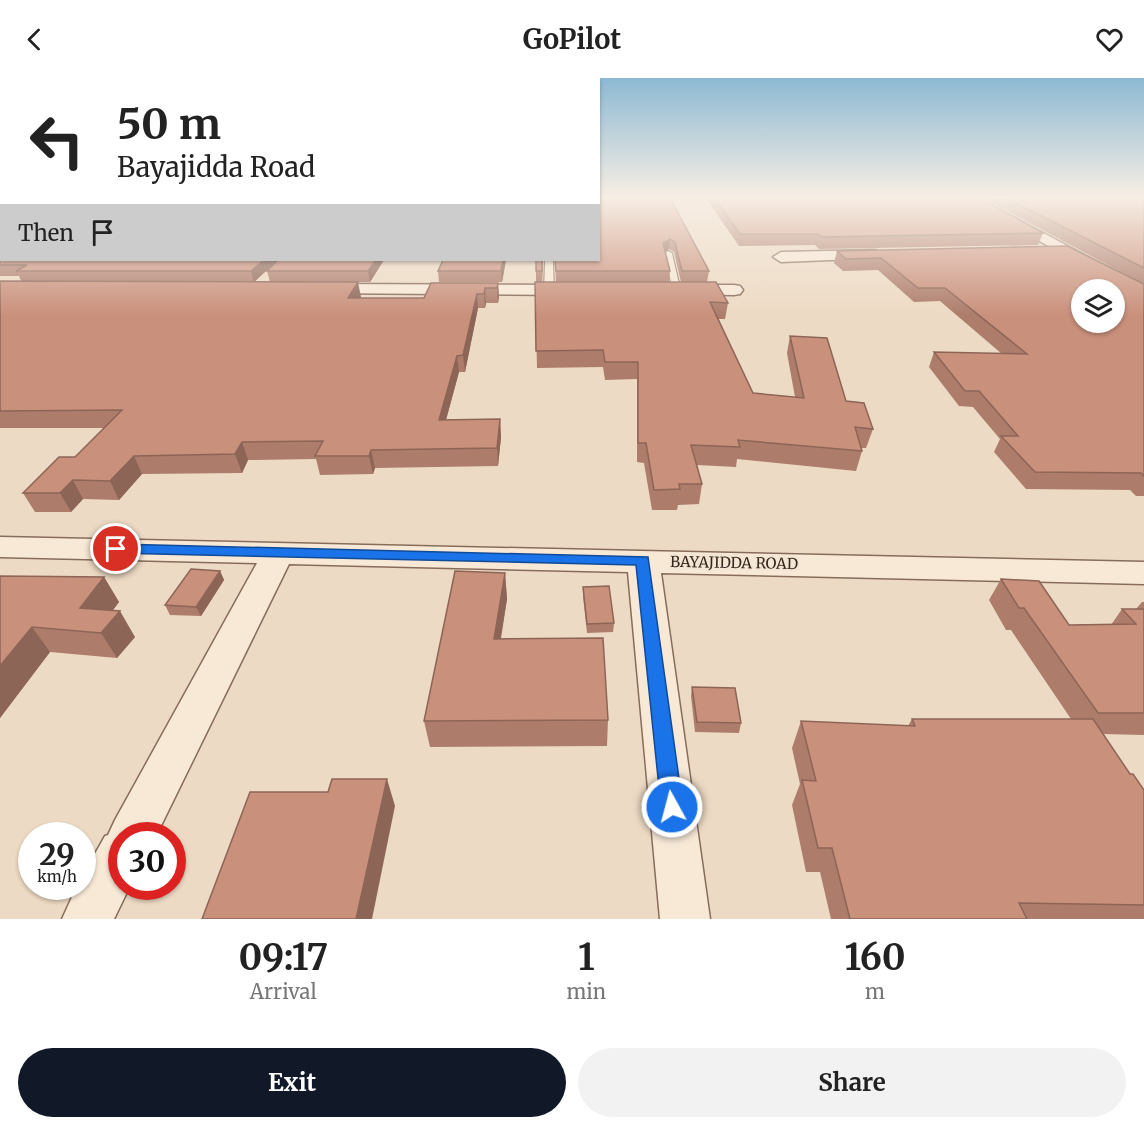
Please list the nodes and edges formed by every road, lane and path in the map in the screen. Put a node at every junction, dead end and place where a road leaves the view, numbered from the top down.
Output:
1 (1038, 237) edge
2 (1063, 251) junction
3 (668, 252) edge
4 (1028, 252) edge
5 (886, 255) edge
6 (780, 257) dead end
7 (549, 261) edge
8 (302, 289) edge
9 (549, 290) junction
10 (596, 290) edge
11 (654, 290) edge
12 (678, 290) junction
13 (734, 290) dead end
14 (1144, 294) edge
15 (0, 547) edge
16 (279, 552) junction
17 (643, 560) junction
18 (1144, 573) edge
19 (138, 822) edge
20 (108, 879) edge
21 (87, 919) edge
22 (685, 919) edge

1 - 2 street
2 - 4 street
2 - 14 street
3 - 12 lane
5 - 6 street
7 - 9 lane
8 - 9 street
9 - 10 street
11 - 12 street
12 - 13 street
15 - 16 street, BAYAJIDDA ROAD
16 - 17 street, BAYAJIDDA ROAD
16 - 19 street
17 - 18 street, BAYAJIDDA ROAD
17 - 22 street
20 - 21 street

